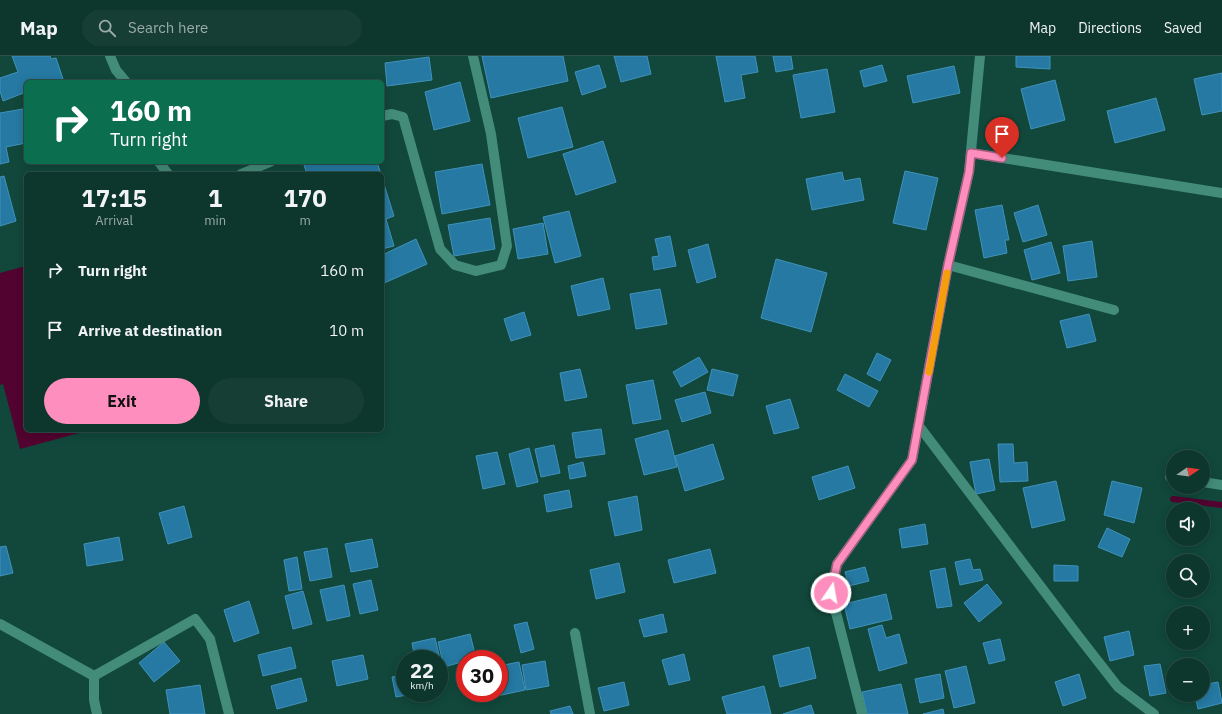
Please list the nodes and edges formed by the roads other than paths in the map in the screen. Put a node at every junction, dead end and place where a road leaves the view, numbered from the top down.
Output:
1 (110, 56) edge
2 (473, 56) edge
3 (980, 56) edge
4 (124, 80) edge
5 (384, 116) edge
6 (971, 153) junction
7 (265, 164) edge
8 (246, 172) edge
9 (1222, 193) edge
10 (948, 265) junction
11 (1114, 310) dead end
12 (919, 426) junction
13 (1210, 483) edge
14 (1222, 485) edge
15 (0, 624) edge
16 (576, 633) dead end
17 (94, 676) junction
18 (97, 714) edge
19 (229, 714) edge
20 (590, 714) edge
21 (862, 714) edge
22 (1154, 714) edge

1 - 4 street
2 - 5 street
3 - 6 street
6 - 9 street
6 - 10 street
7 - 8 street
10 - 11 street
10 - 12 street
12 - 21 street
12 - 22 street
13 - 14 street
15 - 17 street
16 - 20 street
17 - 18 street
17 - 19 street

